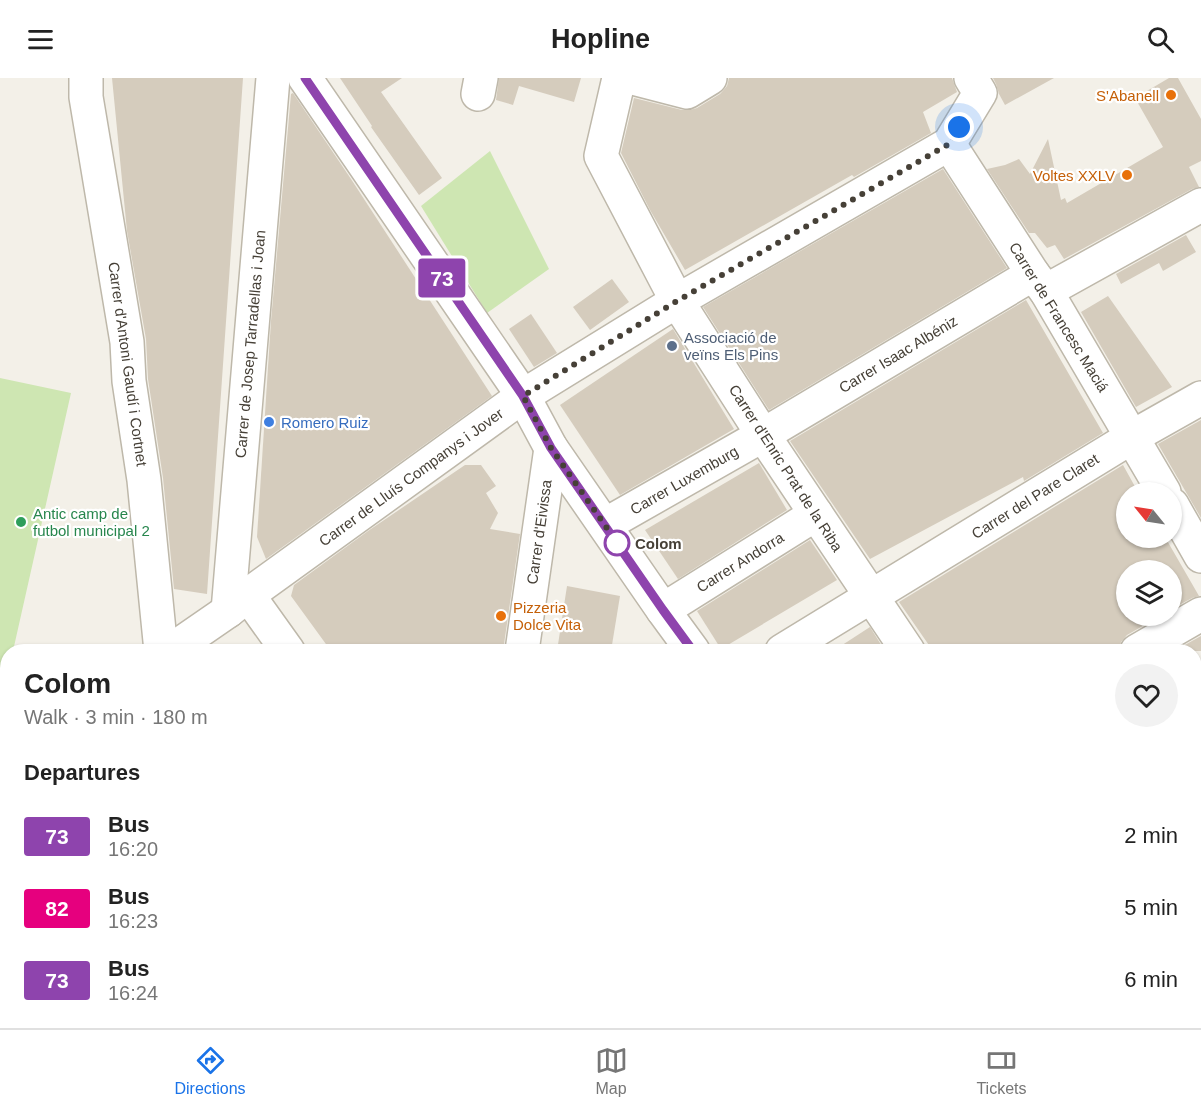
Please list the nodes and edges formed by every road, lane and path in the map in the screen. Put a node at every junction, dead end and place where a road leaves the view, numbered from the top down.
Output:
1 (86, 78) edge
2 (273, 78) edge
3 (305, 78) edge
4 (619, 78) edge
5 (633, 78) edge
6 (710, 78) edge
7 (976, 85) edge
8 (949, 144) junction
9 (1201, 205) edge
10 (1040, 282) junction
11 (677, 301) junction
12 (523, 396) junction
13 (1201, 398) edge
14 (763, 435) junction
15 (1132, 437) junction
16 (551, 448) junction
17 (1158, 482) edge
18 (816, 514) junction
19 (1182, 523) edge
20 (605, 525) junction
21 (1201, 556) edge
22 (871, 597) junction
23 (238, 603) junction
24 (663, 610) junction
25 (1201, 614) edge
26 (160, 644) edge
27 (180, 644) edge
28 (281, 644) edge
29 (523, 644) edge
30 (688, 644) edge
31 (794, 644) edge
32 (903, 644) edge
33 (1149, 644) edge

1 - 26 street, Carrer d'Antoni Gaudí i Cortnet
2 - 23 street, Carrer de Josep Tarradellas i Joan
3 - 12 street
4 - 11 street, Carrer d'Enric Prat de la Riba
5 - 6 street
7 - 8 street, Carrer de Lluís Companys i Jover
8 - 10 street, Carrer de Francesc Maciá
8 - 11 street, Carrer de Lluís Companys i Jover
9 - 10 street, Carrer Isaac Albéniz
10 - 14 street, Carrer Isaac Albéniz
10 - 15 street, Carrer de Francesc Maciá
11 - 12 street, Carrer de Lluís Companys i Jover
11 - 14 street, Carrer d'Enric Prat de la Riba
12 - 16 street
12 - 23 street, Carrer de Lluís Companys i Jover
13 - 15 street, Carrer del Pare Claret
14 - 18 street, Carrer d'Enric Prat de la Riba
14 - 20 street, Carrer Luxemburg
15 - 17 street, Carrer de Francesc Maciá
15 - 22 street, Carrer del Pare Claret
16 - 20 street
16 - 29 street, Carrer d'Eivissa
18 - 22 street, Carrer d'Enric Prat de la Riba
18 - 24 street, Carrer Andorra
19 - 21 street
20 - 24 street
22 - 31 street, Carrer del Pare Claret
22 - 32 street, Carrer d'Enric Prat de la Riba
23 - 27 street, Carrer de Lluís Companys i Jover
23 - 28 street
24 - 30 street
25 - 33 street

